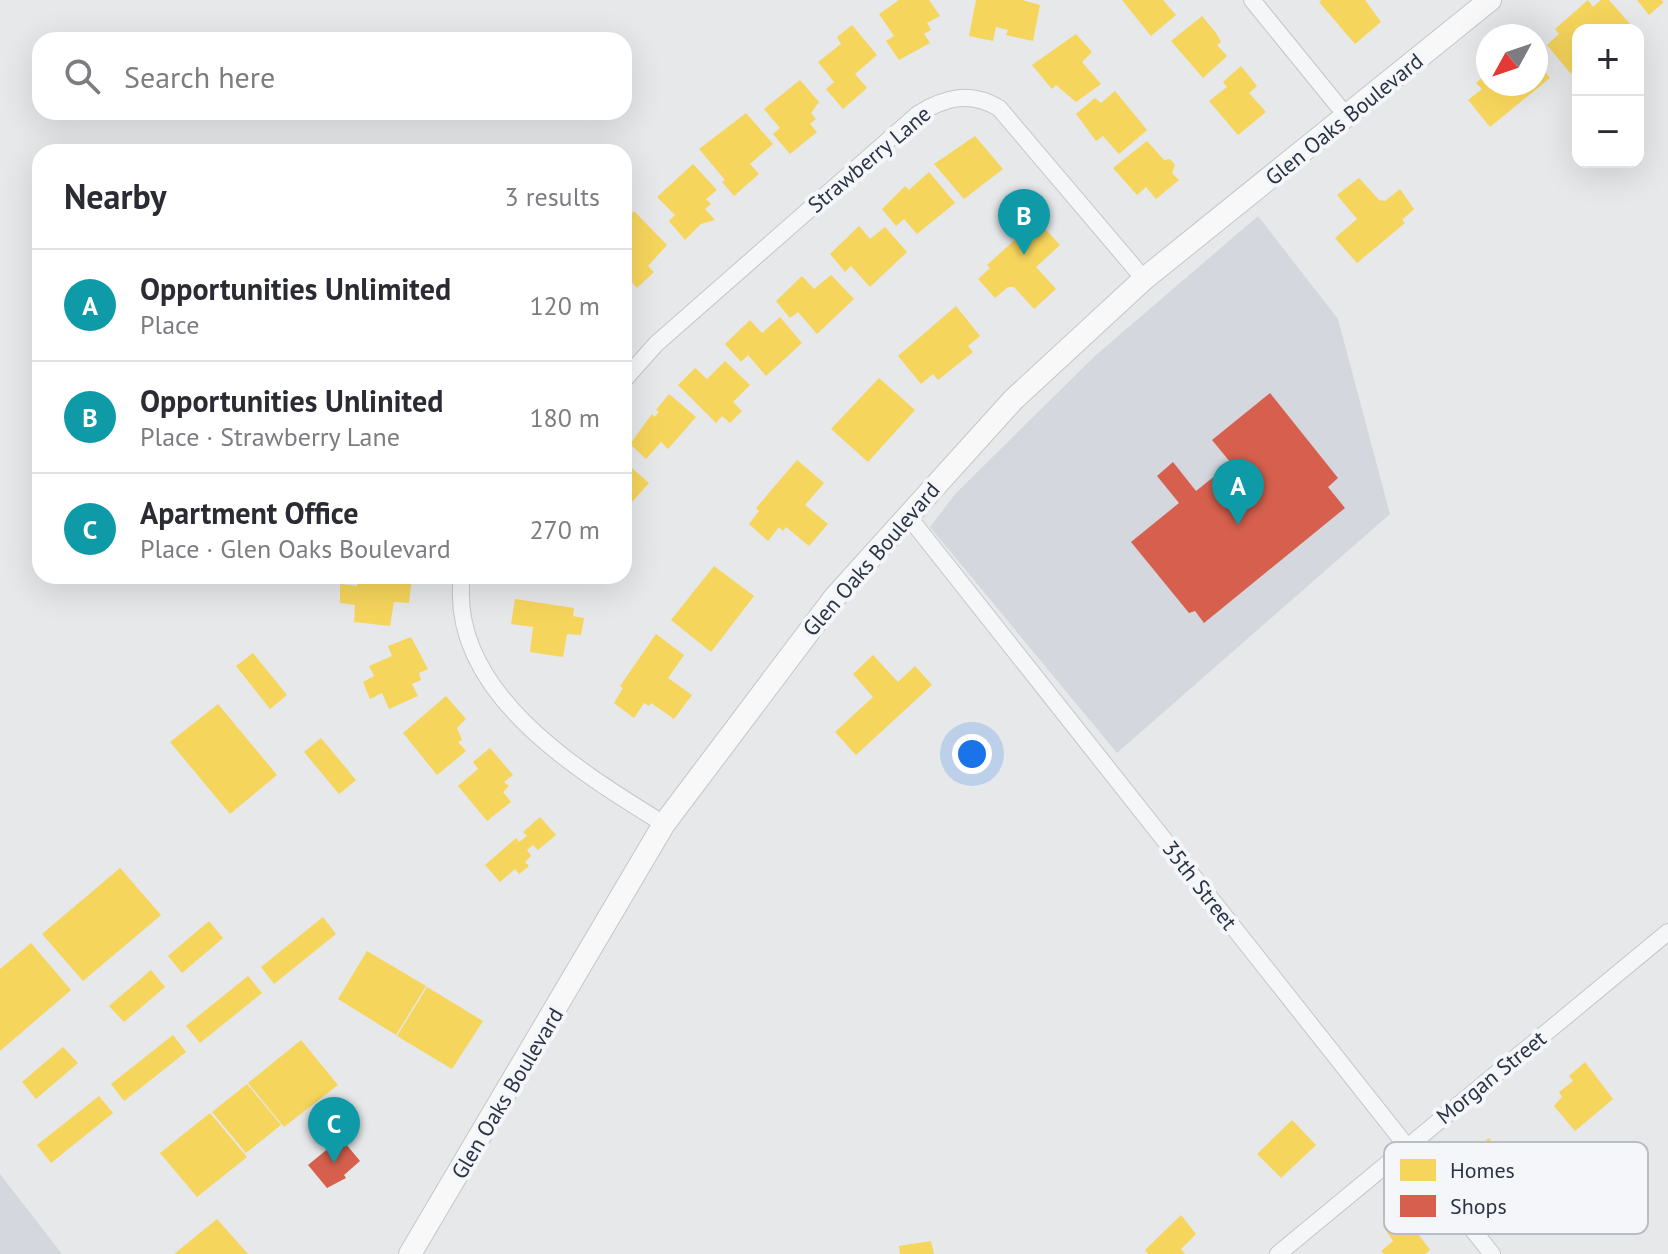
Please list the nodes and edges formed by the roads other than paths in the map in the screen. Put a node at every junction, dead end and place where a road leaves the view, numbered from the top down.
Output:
1 (1252, 0) edge
2 (1490, 0) edge
3 (1348, 118) junction
4 (1144, 279) junction
5 (632, 371) edge
6 (908, 516) junction
7 (462, 584) edge
8 (664, 824) junction
9 (1668, 932) edge
10 (1402, 1142) edge
11 (1412, 1142) edge
12 (1384, 1165) edge
13 (1476, 1234) edge
14 (410, 1254) edge
15 (1278, 1254) edge
16 (1492, 1254) edge

1 - 3 street
2 - 3 main road, Glen Oaks Boulevard
3 - 4 main road, Glen Oaks Boulevard
4 - 5 street, Strawberry Lane
4 - 6 main road, Glen Oaks Boulevard
6 - 8 main road, Glen Oaks Boulevard
6 - 10 street, 35th Street
7 - 8 street
8 - 14 main road, Glen Oaks Boulevard
9 - 11 street, Morgan Street
12 - 15 street, Morgan Street
13 - 16 street, 35th Street

